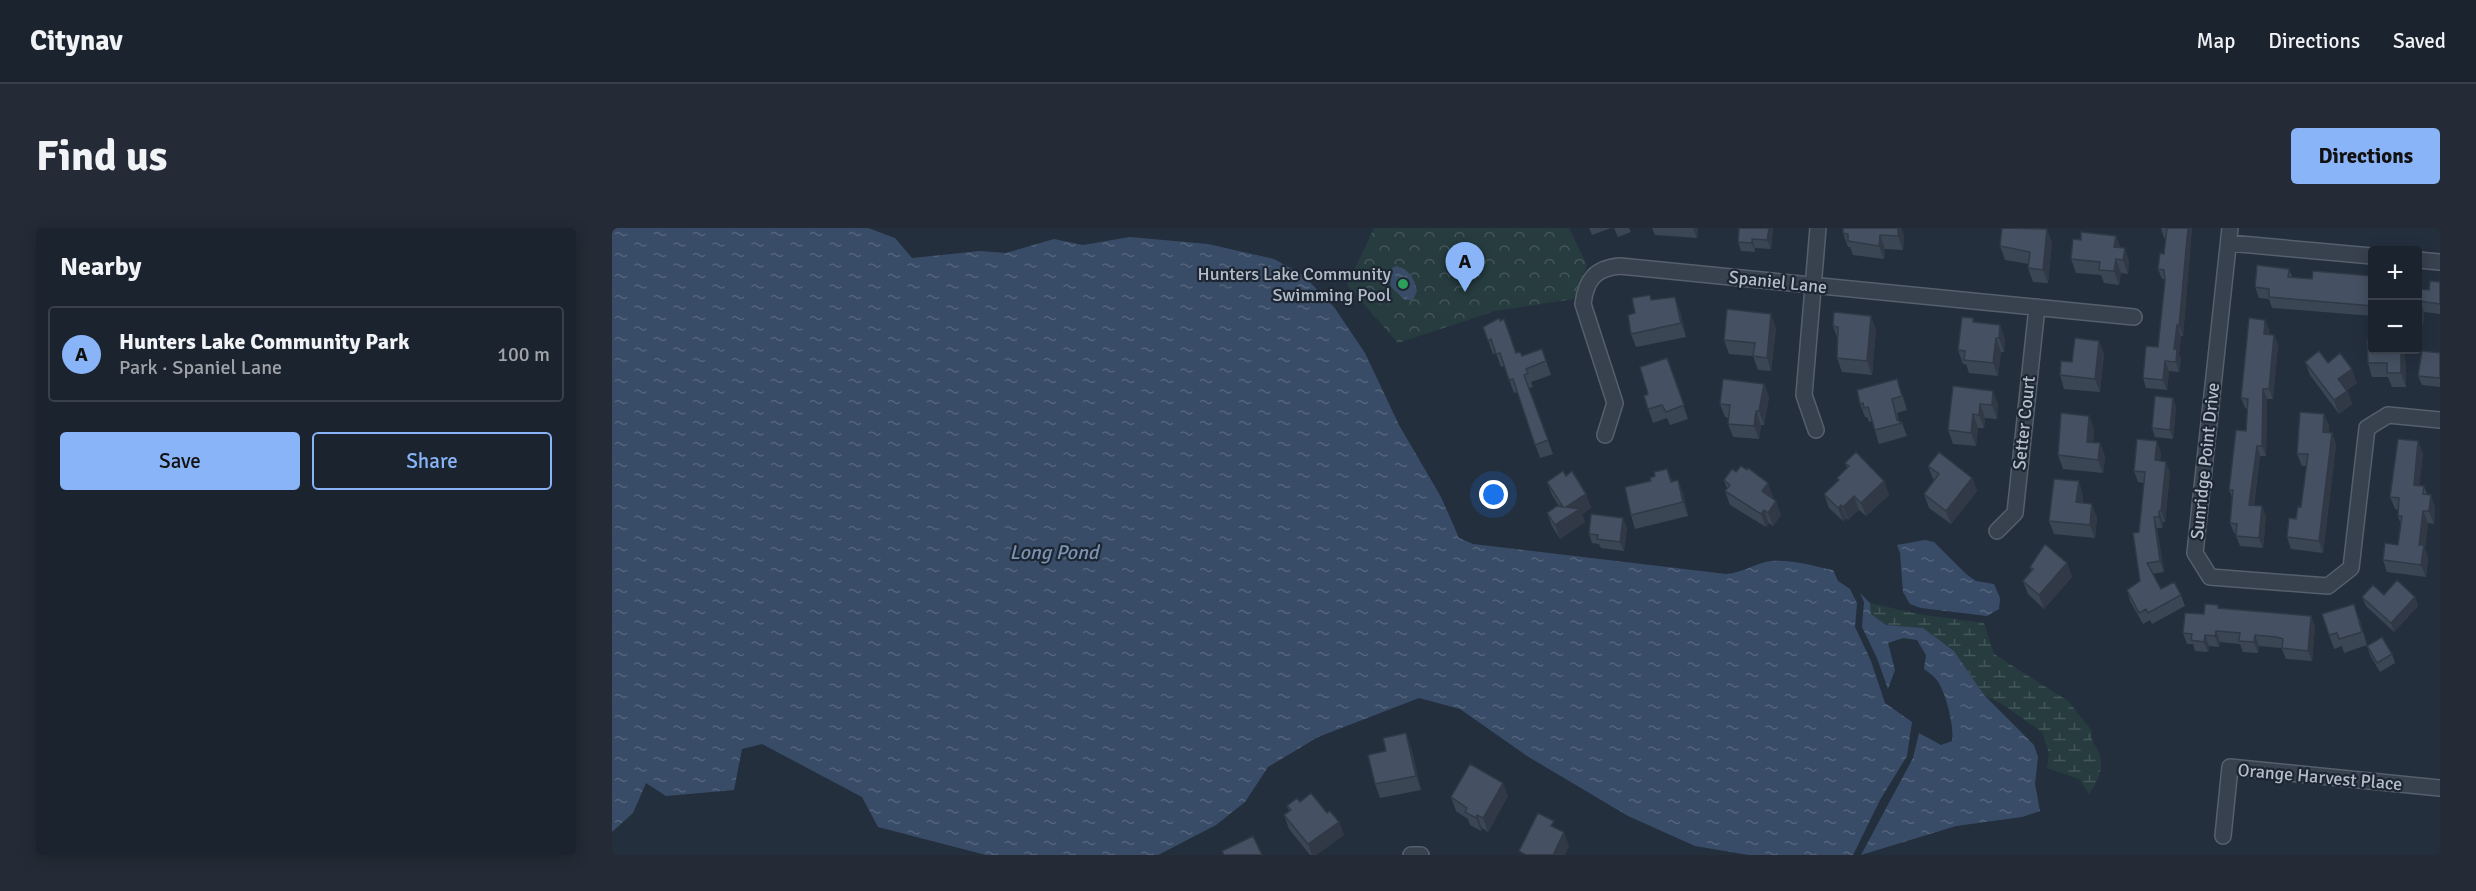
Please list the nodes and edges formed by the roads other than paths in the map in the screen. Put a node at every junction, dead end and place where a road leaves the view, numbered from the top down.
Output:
1 (1818, 228) edge
2 (2230, 235) edge
3 (2368, 255) edge
4 (2422, 260) edge
5 (2440, 262) edge
6 (1813, 286) junction
7 (2037, 307) junction
8 (2134, 317) dead end
9 (2440, 420) edge
10 (1815, 430) dead end
11 (1605, 435) dead end
12 (1997, 531) dead end
13 (2440, 788) edge
14 (2223, 836) dead end
15 (1411, 855) edge
16 (1421, 855) edge

1 - 6 street
2 - 3 street
2 - 9 street, Sunridge Point Drive
4 - 5 street
6 - 7 street, Spaniel Lane
6 - 10 street
6 - 11 street, Spaniel Lane
7 - 8 street, Spaniel Lane
7 - 12 street, Setter Court
13 - 14 street, Orange Harvest Place
15 - 16 street

